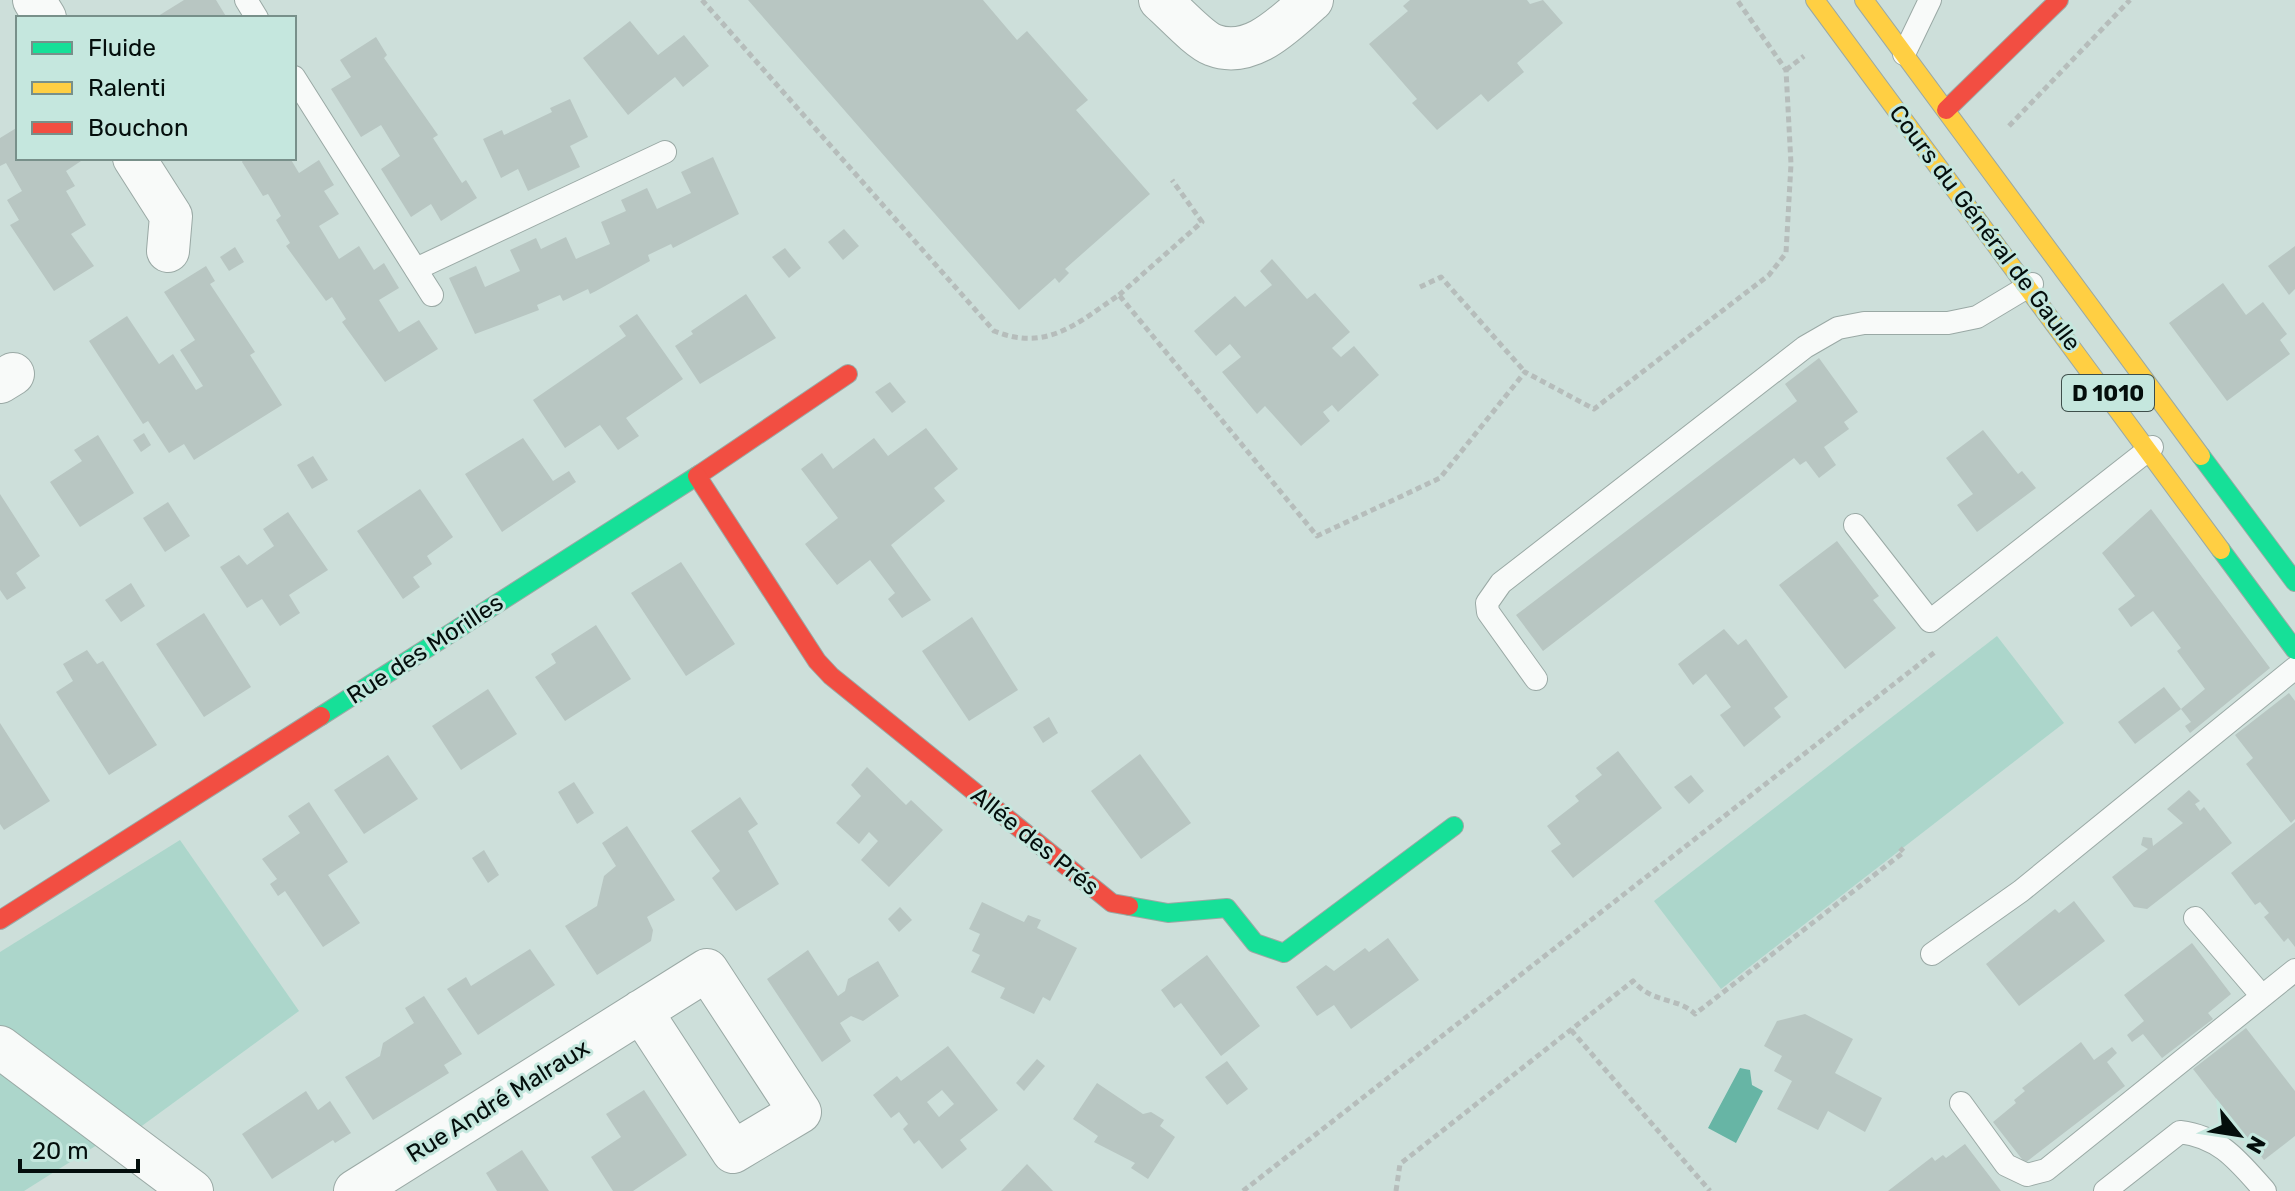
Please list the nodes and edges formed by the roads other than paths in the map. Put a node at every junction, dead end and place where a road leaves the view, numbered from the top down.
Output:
1 (1160, 0) edge
2 (1312, 0) edge
3 (1815, 0) edge
4 (1864, 0) edge
5 (1930, 0) edge
6 (2059, 0) edge
7 (1904, 54) junction
8 (296, 80) edge
9 (1932, 124) junction
10 (665, 152) dead end
11 (135, 160) edge
12 (168, 251) dead end
13 (2060, 265) junction
14 (416, 269) junction
15 (2029, 287) junction
16 (432, 295) dead end
17 (848, 374) dead end
18 (2179, 427) junction
19 (2150, 449) junction
20 (697, 476) junction
21 (1855, 525) dead end
22 (2295, 582) edge
23 (2295, 650) edge
24 (2295, 668) edge
25 (1536, 679) dead end
26 (1454, 826) dead end
27 (2195, 918) dead end
28 (0, 920) edge
29 (1932, 954) dead end
30 (2295, 970) edge
31 (2262, 996) junction
32 (641, 1011) dead end
33 (0, 1047) edge
34 (1961, 1103) dead end
35 (192, 1191) edge
36 (355, 1191) edge
37 (2105, 1191) edge
38 (2265, 1191) edge

1 - 2 street
3 - 9 street, Cours du Général de Gaulle / D 1010
4 - 7 street, Cours du Général de Gaulle / D 1010
5 - 7 lane
6 - 9 street
7 - 9 street, Cours du Général de Gaulle / D 1010
8 - 14 lane
9 - 13 street, Cours du Général de Gaulle / D 1010
9 - 15 street, Cours du Général de Gaulle / D 1010
10 - 14 lane
11 - 12 street
13 - 15 lane
13 - 18 street, Cours du Général de Gaulle / D 1010
14 - 16 lane
15 - 19 street, Cours du Général de Gaulle / D 1010
15 - 25 lane
17 - 20 street, Rue des Morilles
18 - 19 lane
18 - 22 street, Cours du Général de Gaulle / D 1010
19 - 21 lane
19 - 23 street, Cours du Général de Gaulle / D 1010
20 - 26 street, Allée des Prés
20 - 28 street, Rue des Morilles
24 - 29 lane
27 - 31 lane
30 - 31 lane
31 - 34 lane
32 - 36 street, Rue André Malraux
33 - 35 street
37 - 38 lane

